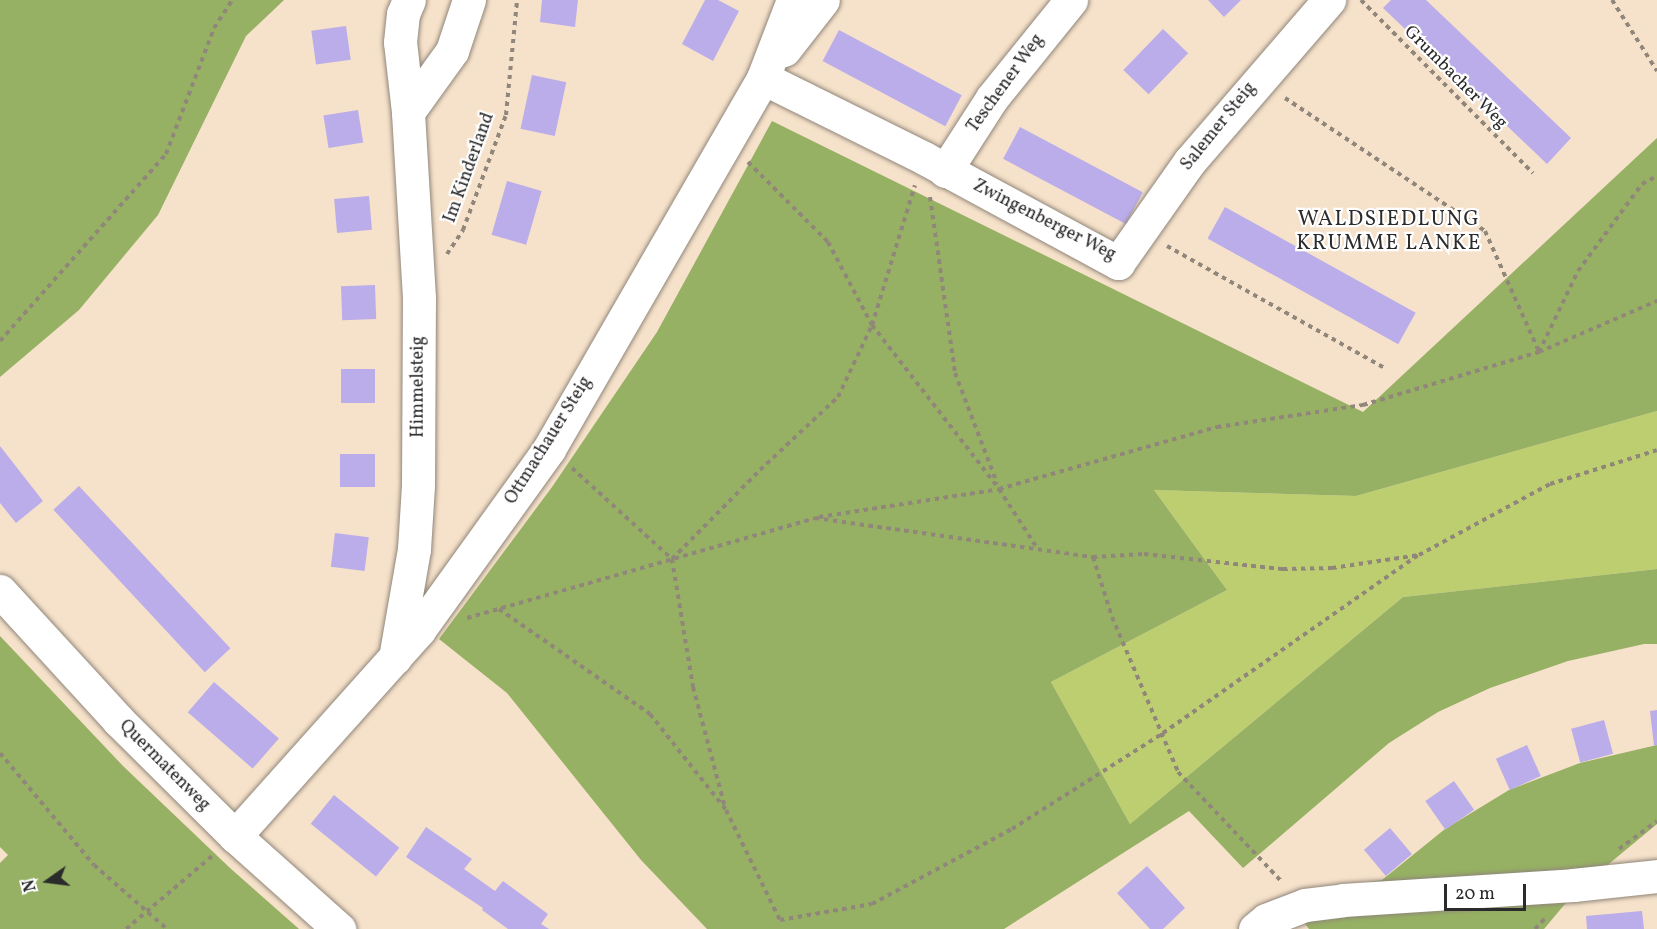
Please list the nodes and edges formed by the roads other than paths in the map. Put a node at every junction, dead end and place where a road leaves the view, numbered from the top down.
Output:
1 (409, 0) edge
2 (469, 0) edge
3 (793, 0) edge
4 (823, 0) edge
5 (1071, 0) edge
6 (1329, 0) edge
7 (762, 78) junction
8 (408, 112) junction
9 (935, 164) junction
10 (1118, 263) joint
11 (0, 591) edge
12 (394, 659) junction
13 (235, 836) junction
14 (1657, 876) edge
15 (339, 929) edge
16 (1255, 929) edge

1 - 8 street, Himmelsteig
2 - 8 street
3 - 7 street, Ottmachauer Steig
4 - 7 street
5 - 9 street, Teschener Weg
6 - 10 street, Salemer Steig
7 - 9 street, Zwingenberger Weg
7 - 12 street, Ottmachauer Steig
8 - 12 street, Himmelsteig
9 - 10 street, Zwingenberger Weg
11 - 13 street, Quermatenweg
12 - 13 street, Ottmachauer Steig
13 - 15 street, Quermatenweg
14 - 16 street

